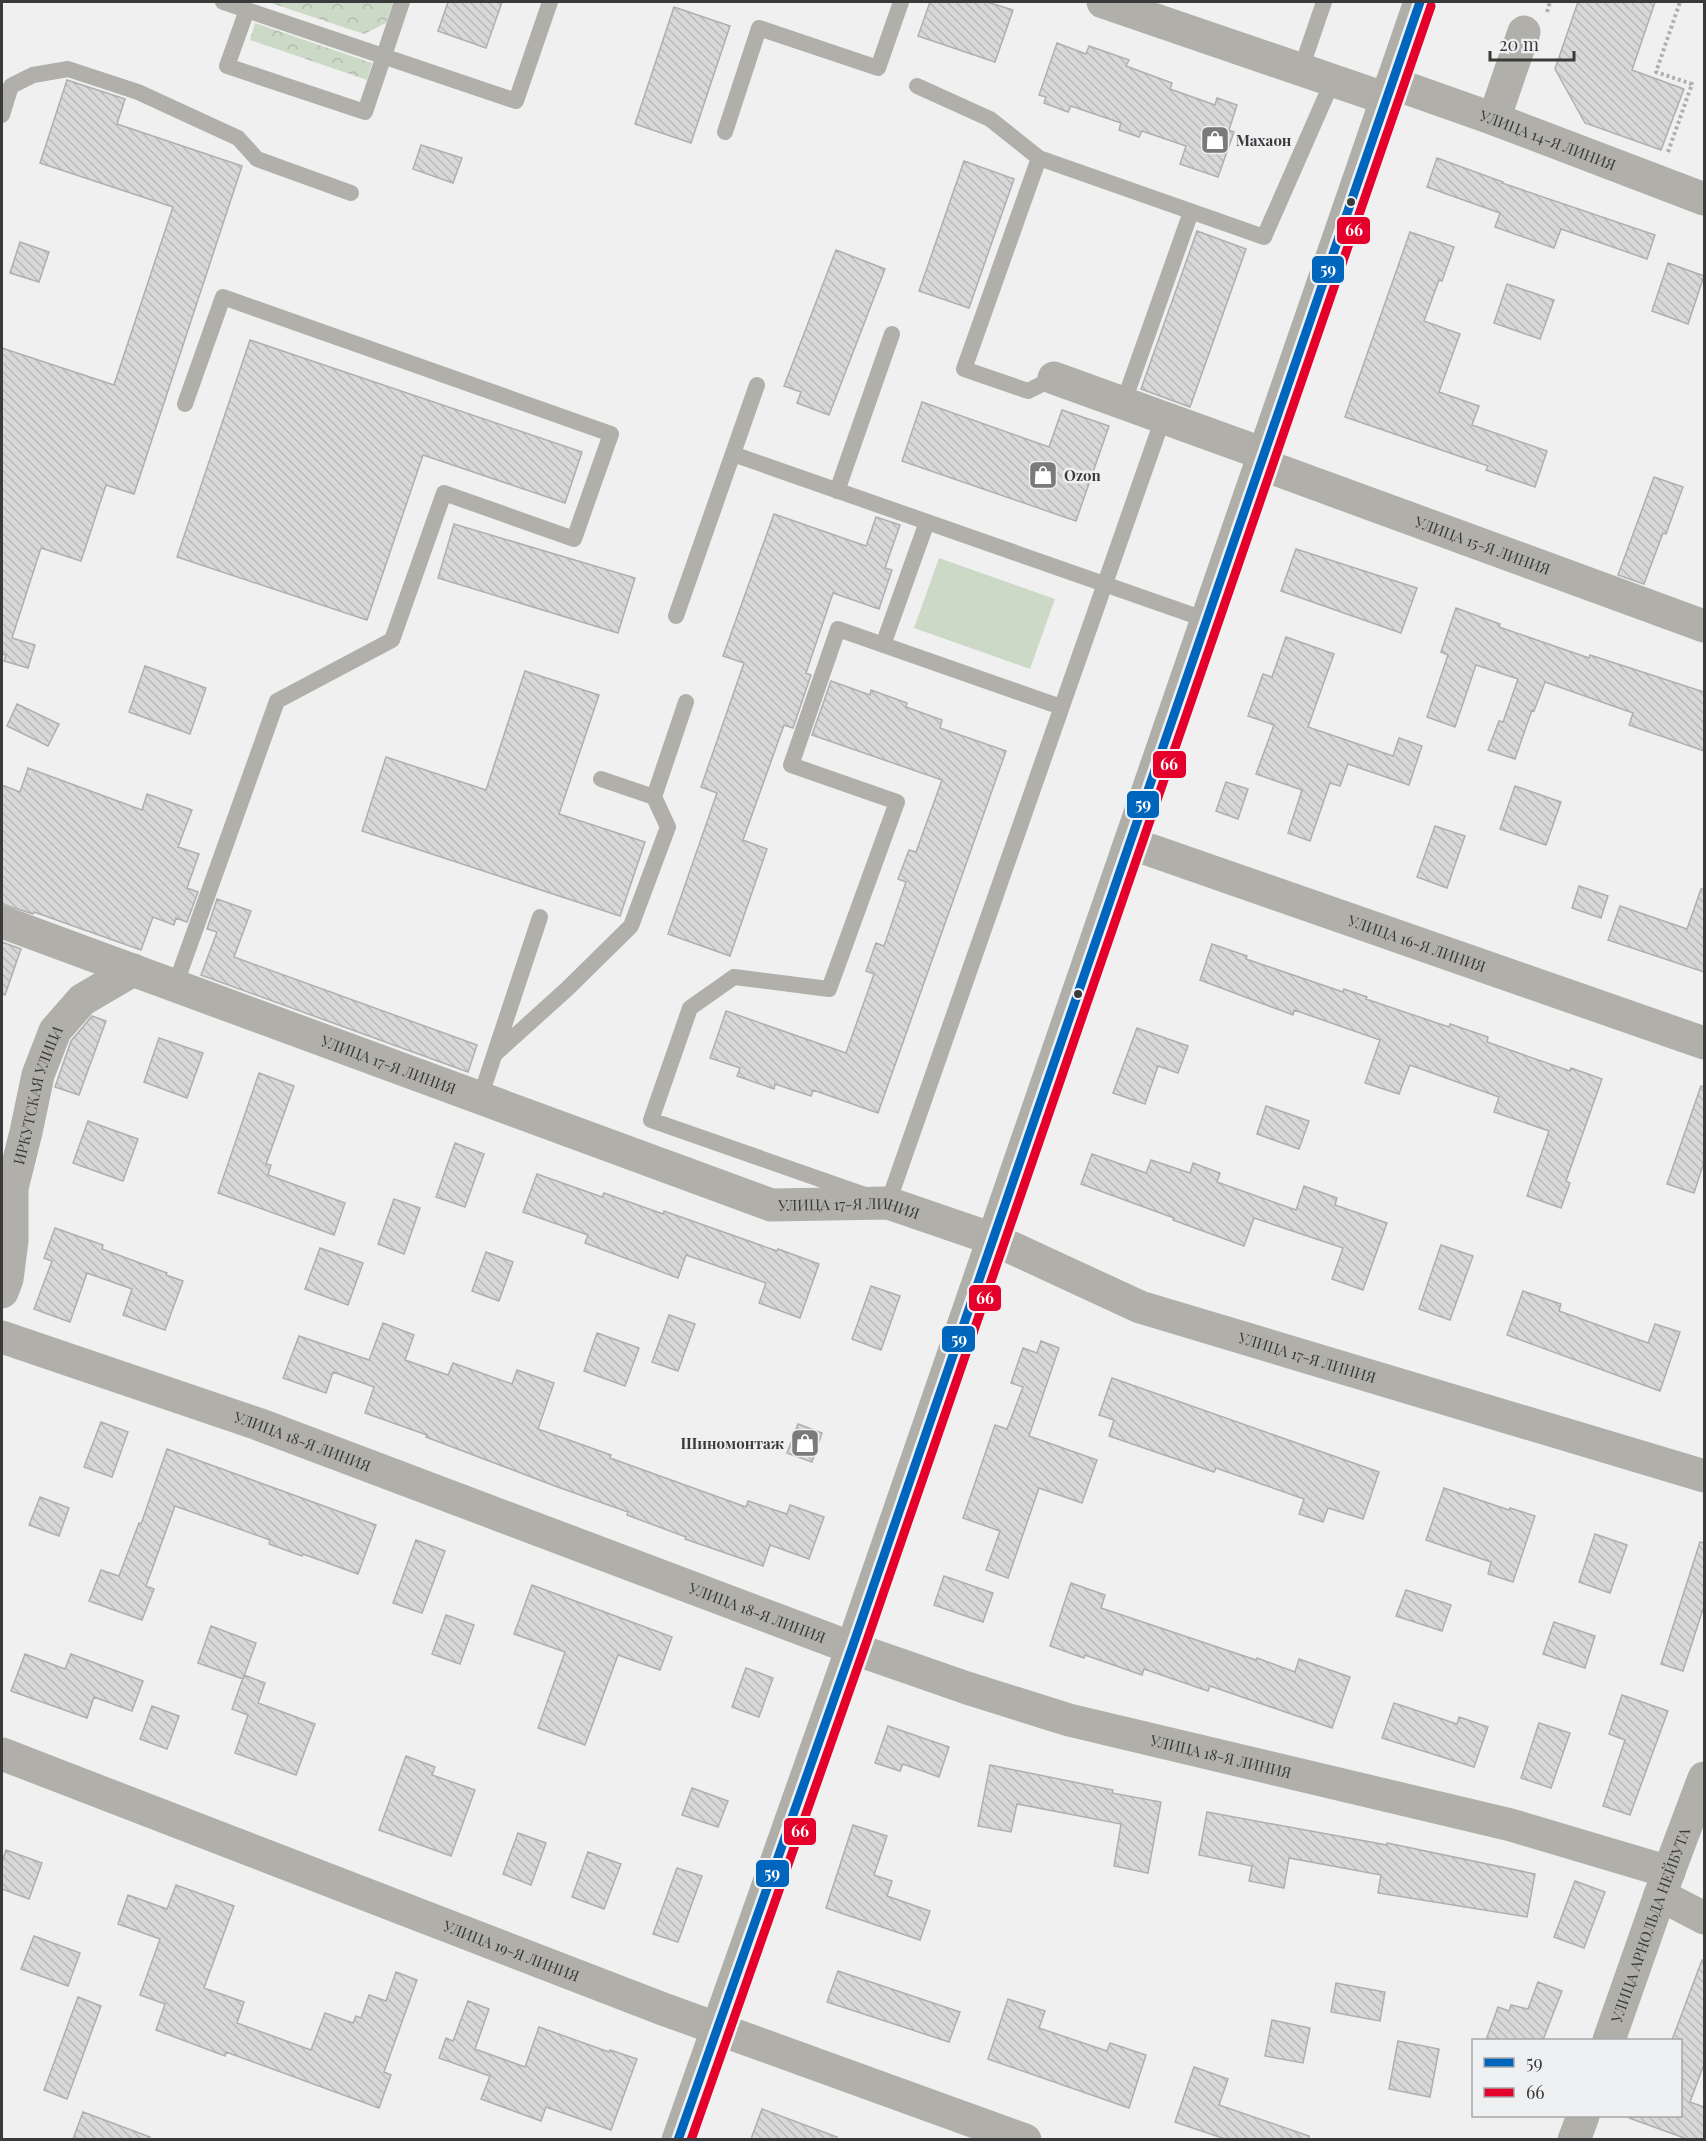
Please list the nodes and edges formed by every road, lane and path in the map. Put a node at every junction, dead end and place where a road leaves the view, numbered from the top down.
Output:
1 (223, 2) edge
2 (402, 2) edge
3 (550, 2) edge
4 (901, 2) edge
5 (1103, 2) edge
6 (1324, 2) edge
7 (1420, 2) edge
8 (1550, 2) edge
9 (1680, 2) edge
10 (247, 10) junction
11 (1535, 22) joint
12 (384, 56) junction
13 (1300, 69) junction
14 (1333, 80) junction
15 (918, 86) dead end
16 (1389, 91) junction
17 (2, 115) edge
18 (1494, 119) junction
19 (725, 132) dead end
20 (1039, 158) junction
21 (1665, 162) dead end
22 (351, 193) dead end
23 (1703, 193) edge
24 (1191, 212) junction
25 (892, 334) dead end
26 (1054, 378) joint
27 (757, 385) dead end
28 (185, 404) dead end
29 (1123, 404) junction
30 (1163, 418) junction
31 (733, 454) junction
32 (1262, 459) junction
33 (837, 491) junction
34 (927, 522) junction
35 (1105, 585) junction
36 (676, 616) dead end
37 (1207, 620) junction
38 (1704, 626) edge
39 (884, 645) junction
40 (686, 702) dead end
41 (1061, 708) junction
42 (601, 779) dead end
43 (654, 797) junction
44 (1130, 843) junction
45 (540, 917) dead end
46 (2, 922) edge
47 (133, 970) junction
48 (176, 986) junction
49 (1704, 1043) edge
50 (495, 1054) junction
51 (480, 1098) junction
52 (888, 1203) junction
53 (993, 1239) junction
54 (2, 1292) edge
55 (2, 1337) edge
56 (1704, 1476) edge
57 (852, 1648) junction
58 (2, 1754) edge
59 (1704, 1778) edge
60 (1665, 1883) junction
61 (1704, 1918) edge
62 (718, 2029) junction
63 (1609, 2039) edge
64 (1582, 2117) edge
65 (678, 2139) edge
66 (1024, 2139) edge
67 (1574, 2139) edge

1 - 10 lane
2 - 12 lane
3 - 12 lane
4 - 19 lane
5 - 13 street, УЛИЦА 14-Я ЛИНИЯ
6 - 13 lane
7 - 16 main road
8 - 11 path
9 - 21 path
10 - 12 lane
10 - 12 lane
11 - 18 street
13 - 14 street, УЛИЦА 14-Я ЛИНИЯ
14 - 16 street, УЛИЦА 14-Я ЛИНИЯ
14 - 24 lane
15 - 20 lane
16 - 18 street, УЛИЦА 14-Я ЛИНИЯ
16 - 32 main road
17 - 22 lane
18 - 23 street, УЛИЦА 14-Я ЛИНИЯ
20 - 24 lane
20 - 26 lane
24 - 29 lane
25 - 33 lane
26 - 29 street, УЛИЦА 15-Я ЛИНИЯ
27 - 31 lane
28 - 48 lane
29 - 30 street, УЛИЦА 15-Я ЛИНИЯ
30 - 32 street, УЛИЦА 15-Я ЛИНИЯ
30 - 35 lane
31 - 33 lane
31 - 36 lane
32 - 37 main road
32 - 38 street, УЛИЦА 15-Я ЛИНИЯ
33 - 34 lane
34 - 35 lane
34 - 39 lane
35 - 37 lane
35 - 41 lane
37 - 44 main road
39 - 41 lane
39 - 52 lane
40 - 43 lane
41 - 52 lane
42 - 43 lane
43 - 50 lane
44 - 49 street, УЛИЦА 16-Я ЛИНИЯ
44 - 53 main road
45 - 50 lane
46 - 47 street, УЛИЦА 17-Я ЛИНИЯ
47 - 48 street, УЛИЦА 17-Я ЛИНИЯ
47 - 54 street, ИРКУТСКАЯ УЛИЦА
48 - 51 street, УЛИЦА 17-Я ЛИНИЯ
50 - 51 lane
51 - 52 street, УЛИЦА 17-Я ЛИНИЯ
52 - 53 street, УЛИЦА 17-Я ЛИНИЯ
53 - 56 street, УЛИЦА 17-Я ЛИНИЯ
53 - 57 main road
55 - 57 street, УЛИЦА 18-Я ЛИНИЯ
57 - 60 street, УЛИЦА 18-Я ЛИНИЯ
57 - 62 main road
58 - 62 street, УЛИЦА 19-Я ЛИНИЯ
59 - 60 street, УЛИЦА АРНОЛЬДА НЕЙБУТА
60 - 61 street, УЛИЦА 18-Я ЛИНИЯ
60 - 63 street, УЛИЦА АРНОЛЬДА НЕЙБУТА
62 - 65 main road
62 - 66 street, УЛИЦА 19-Я ЛИНИЯ
64 - 67 street

